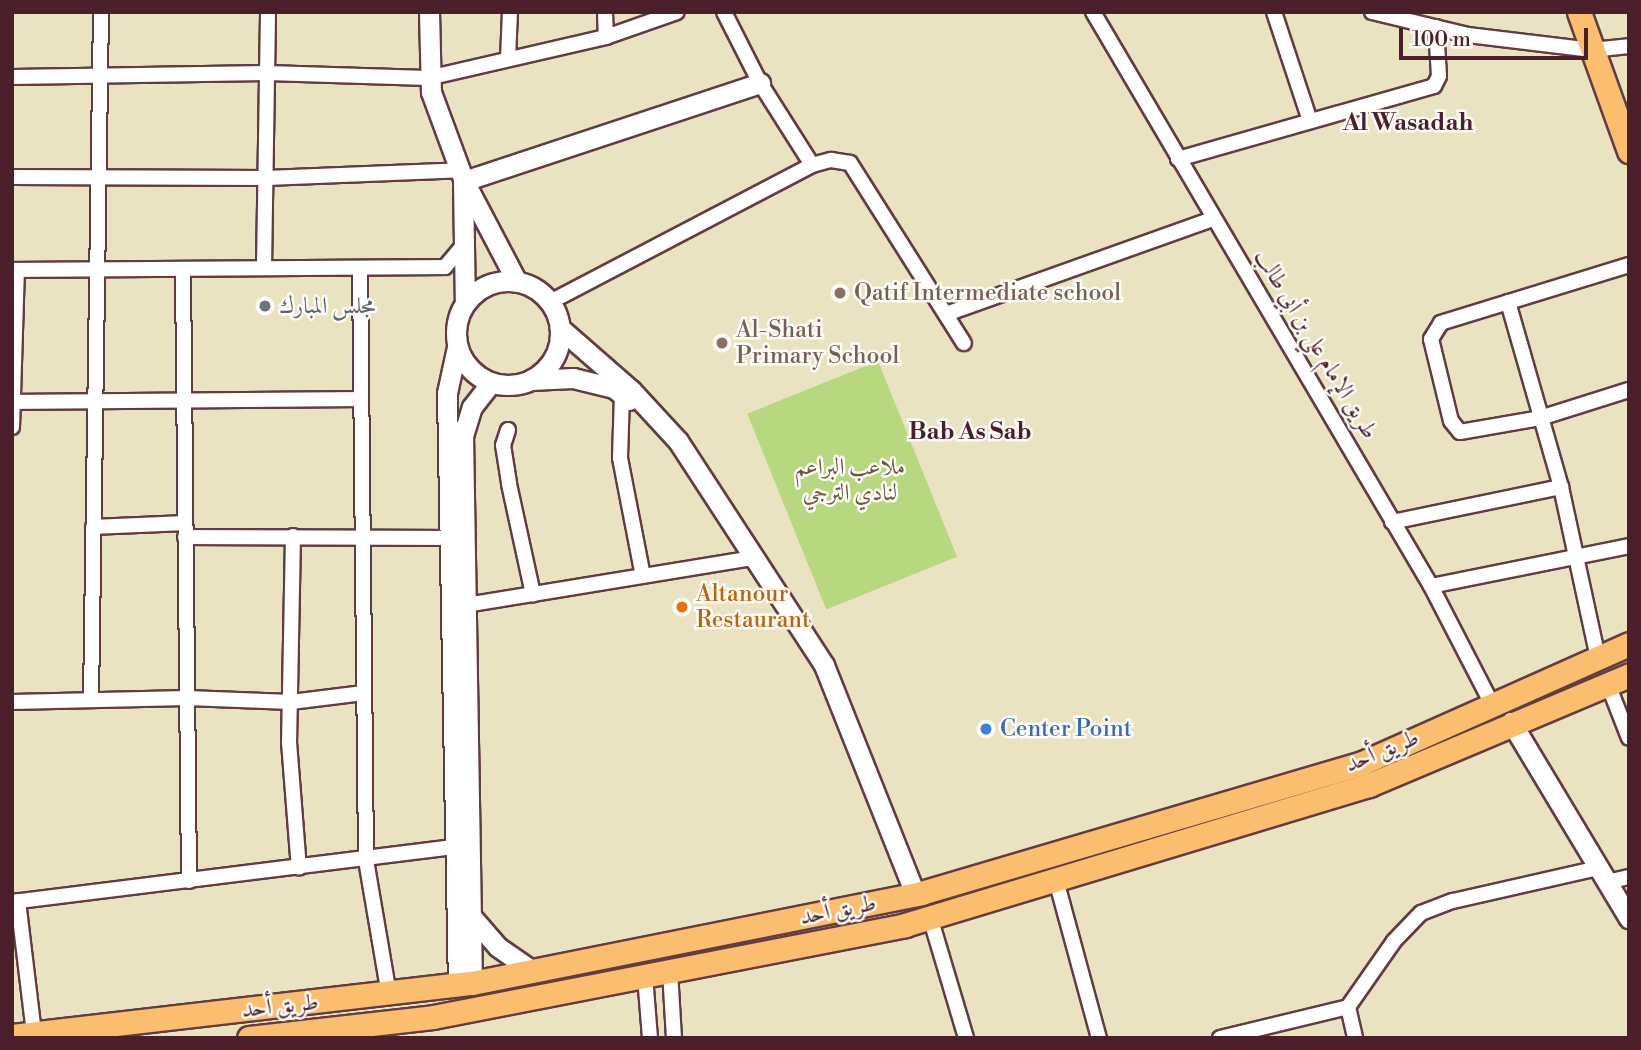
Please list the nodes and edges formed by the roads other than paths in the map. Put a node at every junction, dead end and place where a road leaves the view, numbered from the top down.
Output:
1 (101, 12) edge
2 (268, 12) edge
3 (429, 12) edge
4 (510, 12) edge
5 (605, 12) edge
6 (677, 12) edge
7 (724, 12) edge
8 (1093, 12) edge
9 (1274, 12) edge
10 (1372, 12) edge
11 (1438, 12) edge
12 (1579, 12) edge
13 (1439, 28) junction
14 (606, 37) junction
15 (1629, 46) edge
16 (1592, 50) junction
17 (508, 59) junction
18 (267, 73) junction
19 (100, 74) junction
20 (12, 77) edge
21 (428, 78) junction
22 (760, 83) junction
23 (1309, 118) junction
24 (1629, 151) edge
25 (1178, 159) junction
26 (811, 165) junction
27 (98, 176) junction
28 (462, 176) junction
29 (12, 177) edge
30 (265, 178) junction
31 (1213, 219) junction
32 (464, 244) junction
33 (1629, 265) edge
34 (264, 268) junction
35 (360, 268) junction
36 (97, 269) junction
37 (183, 269) junction
38 (15, 270) edge
39 (517, 282) junction
40 (552, 301) junction
41 (1508, 302) junction
42 (465, 303) junction
43 (946, 314) junction
44 (561, 329) junction
45 (964, 343) dead end
46 (457, 347) junction
47 (531, 380) junction
48 (491, 383) junction
49 (1629, 390) edge
50 (622, 394) junction
51 (358, 399) junction
52 (184, 401) junction
53 (13, 402) edge
54 (94, 402) junction
55 (1540, 418) junction
56 (12, 427) edge
57 (508, 430) dead end
58 (678, 441) junction
59 (1561, 487) junction
60 (1392, 522) junction
61 (93, 527) junction
62 (185, 530) junction
63 (361, 534) junction
64 (293, 536) junction
65 (449, 538) junction
66 (1629, 547) edge
67 (754, 558) junction
68 (1576, 558) junction
69 (643, 576) junction
70 (1431, 586) junction
71 (533, 594) junction
72 (466, 605) junction
73 (1629, 644) edge
74 (1598, 658) junction
75 (1629, 675) edge
76 (1604, 687) junction
77 (363, 694) junction
78 (187, 698) junction
79 (91, 700) junction
80 (12, 702) edge
81 (291, 702) junction
82 (1492, 704) junction
83 (1511, 722) junction
84 (1629, 738) edge
85 (455, 847) junction
86 (366, 860) junction
87 (299, 868) junction
88 (1603, 875) junction
89 (1629, 877) edge
90 (1056, 880) junction
91 (189, 881) junction
92 (915, 894) junction
93 (15, 902) edge
94 (471, 916) junction
95 (930, 917) junction
96 (1629, 918) edge
97 (670, 971) junction
98 (534, 972) junction
99 (645, 976) junction
100 (465, 984) junction
101 (389, 994) junction
102 (1348, 1007) junction
103 (23, 1035) edge
104 (249, 1038) edge
105 (650, 1038) edge
106 (674, 1038) edge
107 (966, 1038) edge
108 (1099, 1038) edge
109 (1220, 1038) edge
110 (1355, 1038) edge

1 - 19 street
2 - 18 street
3 - 21 street
4 - 17 street
5 - 14 street
6 - 14 street
7 - 22 street
8 - 25 street, طريق الإمام علي بن أبي طالب
9 - 23 street
10 - 13 street
11 - 13 street
12 - 16 main road
13 - 16 street
13 - 23 street
14 - 17 street
15 - 16 street
16 - 24 main road
17 - 21 street
18 - 19 street
18 - 21 street
18 - 30 street
19 - 20 street
19 - 27 street
21 - 28 street
22 - 26 street
22 - 28 street
23 - 25 street
25 - 31 street, طريق الإمام علي بن أبي طالب
26 - 40 street
26 - 43 street
27 - 29 street
27 - 30 street
27 - 36 street
28 - 30 street
28 - 32 street
28 - 39 street
30 - 34 street
31 - 43 street
31 - 60 street, طريق الإمام علي بن أبي طالب
32 - 35 street
32 - 42 street
33 - 41 street
34 - 35 street
34 - 37 street
35 - 51 street
36 - 37 street
36 - 38 street
36 - 54 street
37 - 52 street
38 - 53 street
39 - 40 street
39 - 42 street
40 - 44 street
41 - 55 street
41 - 55 street
42 - 46 street
43 - 45 street
44 - 47 street
44 - 58 street
46 - 48 street
46 - 65 street
47 - 48 street
47 - 50 street
48 - 72 street
49 - 55 street
50 - 58 street
50 - 69 street
51 - 52 street
51 - 63 street
52 - 54 street
52 - 62 street
53 - 54 street
53 - 56 street
54 - 61 street
55 - 59 street
57 - 71 street
58 - 67 street
59 - 60 street
59 - 68 street
60 - 70 street, طريق الإمام علي بن أبي طالب
61 - 62 street
61 - 79 street
62 - 64 street
62 - 78 street
63 - 64 street
63 - 65 street
63 - 77 street
64 - 81 street
65 - 85 street
66 - 68 street
67 - 69 street
67 - 92 street
68 - 70 street
68 - 74 street
69 - 71 street
70 - 82 street, طريق الإمام علي بن أبي طالب
71 - 72 street
72 - 94 street
73 - 74 main road, طريق أحد
74 - 82 main road, طريق أحد
75 - 76 main road, طريق أحد
76 - 83 main road, طريق أحد
76 - 84 street
77 - 81 street
77 - 86 street
78 - 79 street
78 - 81 street
78 - 91 street
79 - 80 street
81 - 87 street
82 - 92 main road, طريق أحد
83 - 88 street
83 - 90 main road, طريق أحد
85 - 86 street
85 - 100 street
86 - 87 street
86 - 101 street
87 - 91 street
88 - 89 street
88 - 96 street
88 - 102 street
90 - 95 main road, طريق أحد
90 - 108 street
91 - 93 street
92 - 98 main road, طريق أحد
93 - 103 street
94 - 98 street
94 - 100 street
95 - 97 main road, طريق أحد
95 - 107 street
97 - 99 main road, طريق أحد
97 - 106 street
98 - 100 main road, طريق أحد
99 - 104 main road, طريق أحد
99 - 105 street
100 - 101 main road, طريق أحد
101 - 103 main road, طريق أحد
102 - 109 street
102 - 110 street

